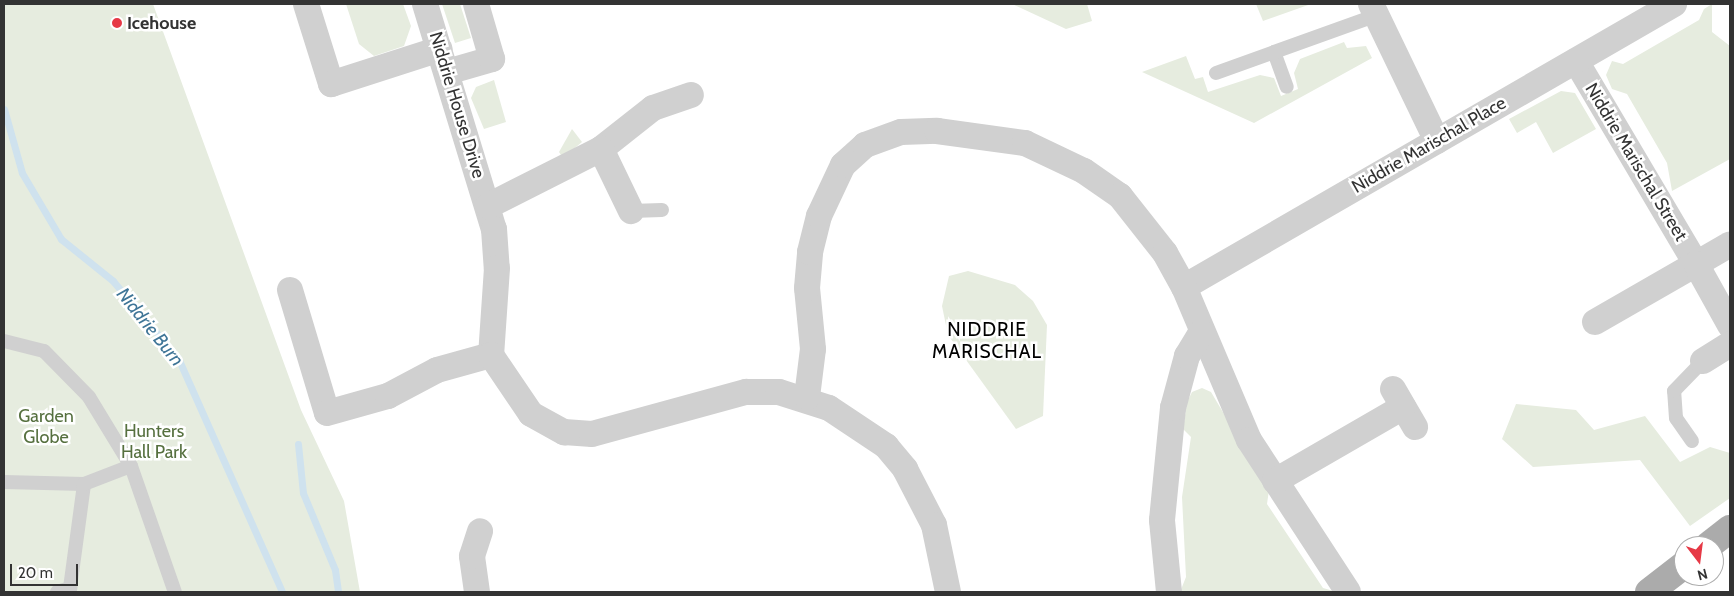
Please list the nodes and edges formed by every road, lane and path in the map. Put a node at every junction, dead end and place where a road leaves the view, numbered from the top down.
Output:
1 (306, 4) edge
2 (425, 4) edge
3 (476, 4) edge
4 (1674, 4) edge
5 (1374, 9) edge
6 (1274, 52) junction
7 (443, 61) junction
8 (1576, 61) junction
9 (1216, 73) dead end
10 (1287, 87) dead end
11 (691, 95) dead end
12 (1437, 141) junction
13 (601, 149) junction
14 (488, 206) junction
15 (662, 210) dead end
16 (631, 211) joint
17 (1730, 244) edge
18 (1696, 264) junction
19 (1184, 287) junction
20 (290, 290) dead end
21 (1595, 322) dead end
22 (1730, 325) edge
23 (1201, 333) junction
24 (4, 341) edge
25 (1730, 344) edge
26 (491, 356) junction
27 (1703, 361) joint
28 (806, 397) junction
29 (1404, 408) dead end
30 (1692, 441) dead end
31 (131, 466) junction
32 (1275, 480) junction
33 (4, 482) edge
34 (84, 484) junction
35 (480, 531) dead end
36 (1674, 573) edge
37 (57, 592) edge
38 (175, 592) edge
39 (477, 592) edge
40 (948, 592) edge
41 (1169, 592) edge
42 (1348, 592) edge
43 (1649, 592) edge

1 - 7 street
2 - 7 street, Niddrie House Drive
3 - 7 street
4 - 8 street, Niddrie Marischal Place
5 - 6 lane
5 - 12 street
6 - 9 lane
6 - 10 lane
7 - 14 street, Niddrie House Drive
8 - 12 street, Niddrie Marischal Place
8 - 18 street, Niddrie Marischal Street
11 - 13 street
12 - 19 street, Niddrie Marischal Place
13 - 14 street
13 - 16 street
14 - 26 street, Niddrie House Drive
15 - 16 lane
17 - 18 street
18 - 21 street
18 - 22 street, Niddrie Marischal Street
19 - 23 street
19 - 28 street
20 - 26 street
23 - 32 street
23 - 41 street
24 - 31 lane
25 - 27 street
26 - 28 street
27 - 30 lane
28 - 40 street
29 - 32 street
31 - 34 lane
31 - 38 lane
32 - 42 street
33 - 34 lane
34 - 37 lane
35 - 39 street
36 - 43 main road

